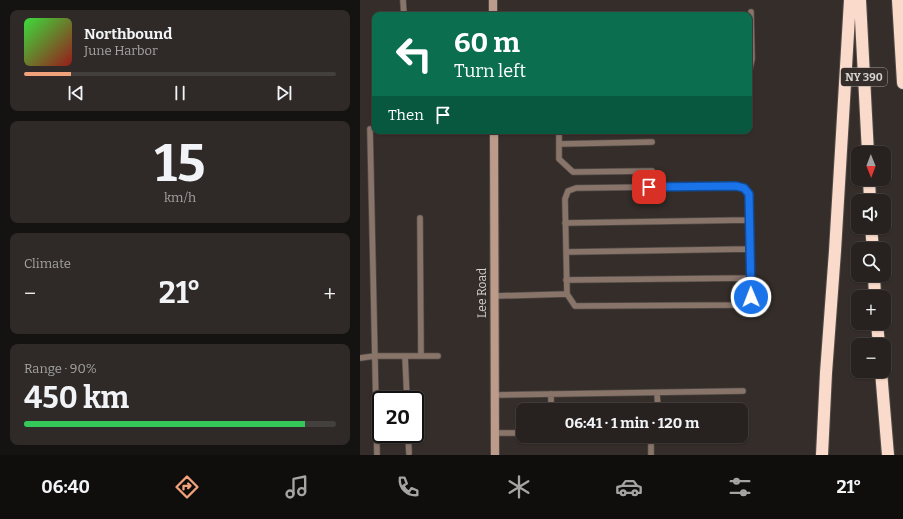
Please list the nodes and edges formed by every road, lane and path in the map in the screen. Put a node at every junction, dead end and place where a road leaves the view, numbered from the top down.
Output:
1 (403, 0) edge
2 (493, 0) edge
3 (850, 0) edge
4 (860, 0) edge
5 (898, 0) edge
6 (404, 12) edge
7 (493, 12) edge
8 (752, 12) dead end
9 (752, 59) edge
10 (903, 83) edge
11 (372, 129) edge
12 (494, 134) edge
13 (559, 134) edge
14 (652, 142) dead end
15 (559, 144) junction
16 (868, 146) edge
17 (652, 171) dead end
18 (420, 218) dead end
19 (749, 220) junction
20 (566, 223) junction
21 (750, 249) junction
22 (566, 252) junction
23 (751, 278) junction
24 (566, 280) junction
25 (567, 294) junction
26 (494, 296) junction
27 (375, 356) junction
28 (405, 356) junction
29 (421, 356) junction
30 (438, 356) dead end
31 (360, 358) edge
32 (882, 378) edge
33 (407, 391) edge
34 (743, 391) dead end
35 (657, 393) junction
36 (551, 394) junction
37 (495, 395) junction
38 (551, 403) edge
39 (658, 403) edge
40 (495, 433) junction
41 (516, 433) edge
42 (408, 443) edge
43 (651, 443) edge
44 (409, 453) dead end
45 (377, 455) edge
46 (495, 455) edge
47 (651, 455) edge
48 (822, 455) edge
49 (888, 455) edge

1 - 6 lane
2 - 7 street
3 - 48 highway
4 - 16 highway, NY 390
5 - 10 highway, NY 390
8 - 9 lane
11 - 27 lane
12 - 26 street, Lee Road
13 - 15 lane
14 - 15 lane
15 - 17 lane
18 - 29 lane
19 - 20 lane
19 - 20 lane
19 - 21 lane
20 - 22 lane
21 - 22 lane
21 - 23 lane
22 - 24 lane
23 - 24 lane
23 - 25 lane
24 - 25 lane
25 - 26 lane
26 - 37 street, Lee Road
27 - 28 lane
27 - 31 lane
27 - 45 lane
28 - 29 lane
28 - 33 lane
29 - 30 lane
32 - 49 highway
34 - 35 lane
35 - 36 lane
35 - 39 lane
36 - 37 lane
36 - 38 lane
37 - 40 street, Lee Road
40 - 41 lane
40 - 46 street, Lee Road
42 - 44 lane
43 - 47 lane

